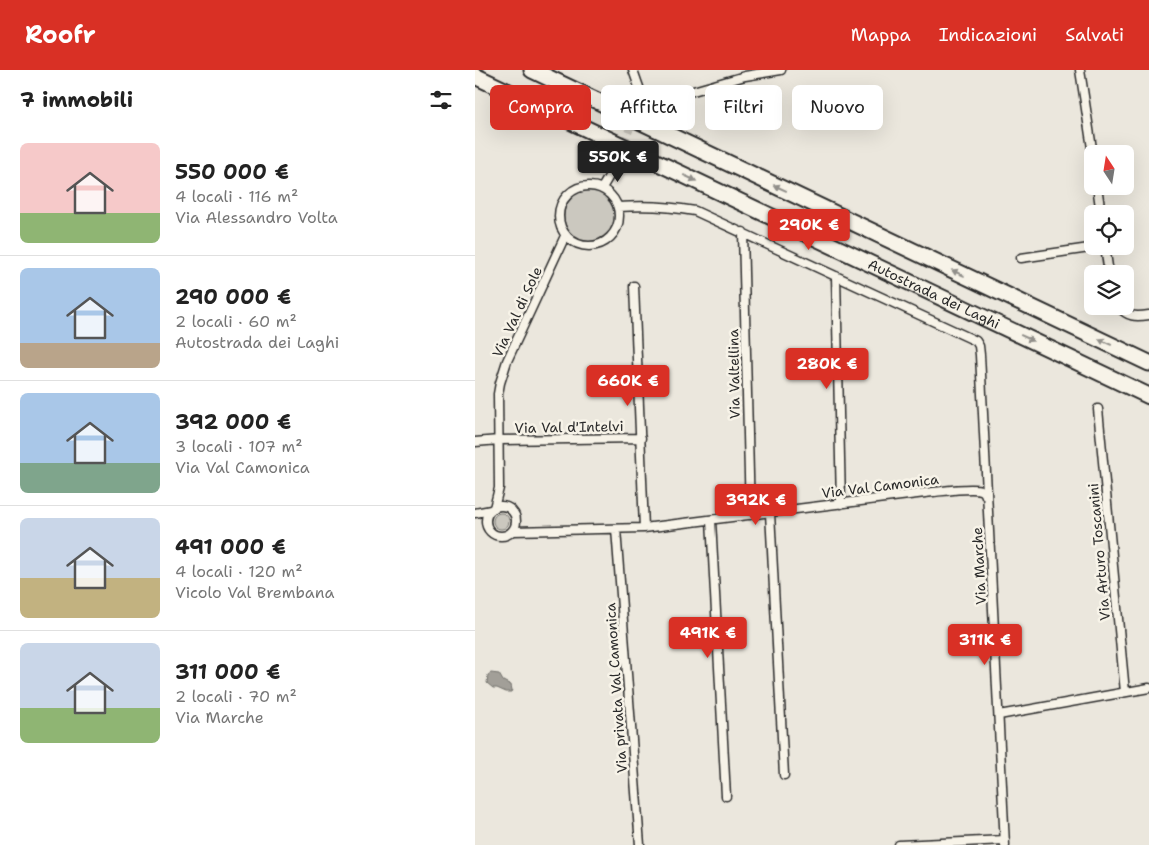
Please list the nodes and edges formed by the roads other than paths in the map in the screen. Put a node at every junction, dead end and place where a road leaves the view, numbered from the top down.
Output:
1 (532, 70) edge
2 (633, 70) edge
3 (781, 70) edge
4 (1080, 70) edge
5 (482, 79) edge
6 (1092, 145) edge
7 (615, 166) tunnel mouth
8 (602, 188) junction
9 (618, 207) junction
10 (743, 232) junction
11 (565, 236) junction
12 (573, 243) junction
13 (1084, 249) edge
14 (558, 254) junction
15 (1021, 258) dead end
16 (836, 276) junction
17 (634, 286) dead end
18 (1129, 315) edge
19 (1149, 315) edge
20 (1149, 363) edge
21 (1149, 396) edge
22 (1098, 410) dead end
23 (641, 438) junction
24 (499, 440) junction
25 (475, 442) edge
26 (499, 488) junction
27 (987, 498) junction
28 (841, 504) junction
29 (505, 506) junction
30 (493, 509) junction
31 (770, 513) junction
32 (475, 514) edge
33 (750, 515) junction
34 (486, 520) junction
35 (711, 520) junction
36 (517, 521) junction
37 (645, 528) junction
38 (534, 530) junction
39 (616, 530) junction
40 (513, 531) junction
41 (1149, 688) edge
42 (1125, 692) junction
43 (999, 715) junction
44 (784, 774) dead end
45 (726, 796) dead end
46 (1005, 843) edge
47 (640, 845) edge
48 (899, 845) edge

20 -> 1 highway
2 - 3 street
4 - 6 street
5 -> 21 highway, Autostrada dei Laghi
7 - 8 street
8 - 9 street
8 - 11 street
9 - 10 street
9 - 12 street
10 - 16 street
10 - 33 street, Via Valtellina
11 - 12 street
11 - 14 street, Via Val di Sole
12 - 14 street, Via Val di Sole
13 - 15 street
14 - 24 street, Via Val di Sole
16 - 27 street, Via Marche
16 - 28 street
17 - 23 street
18 - 19 street
22 - 42 street, Via Arturo Toscanini
23 - 24 street, Via Val d'Intelvi
23 - 37 street
24 - 25 street, Via Val d'Intelvi
24 - 26 street, Via Val di Sole
26 - 29 street
26 - 30 street
27 - 28 street, Via Val Camonica
27 - 43 street, Via Marche
28 - 31 street, Via Val Camonica
29 - 30 street
29 - 36 street
30 - 32 street
30 - 34 street
31 - 33 street, Via Val Camonica
31 - 44 street
32 - 34 street
33 - 35 street, Via Val Camonica
34 - 40 street
35 - 37 street, Via Val Camonica
35 - 45 street
36 - 38 street, Via Val Camonica
36 - 40 street
37 - 39 street, Via Val Camonica
38 - 39 street, Via Val Camonica
38 - 40 street, Via Val Camonica
39 - 47 street, Via privata Val Camonica
41 - 42 street
42 - 43 street
43 - 46 street, Via Marche
46 - 48 street

